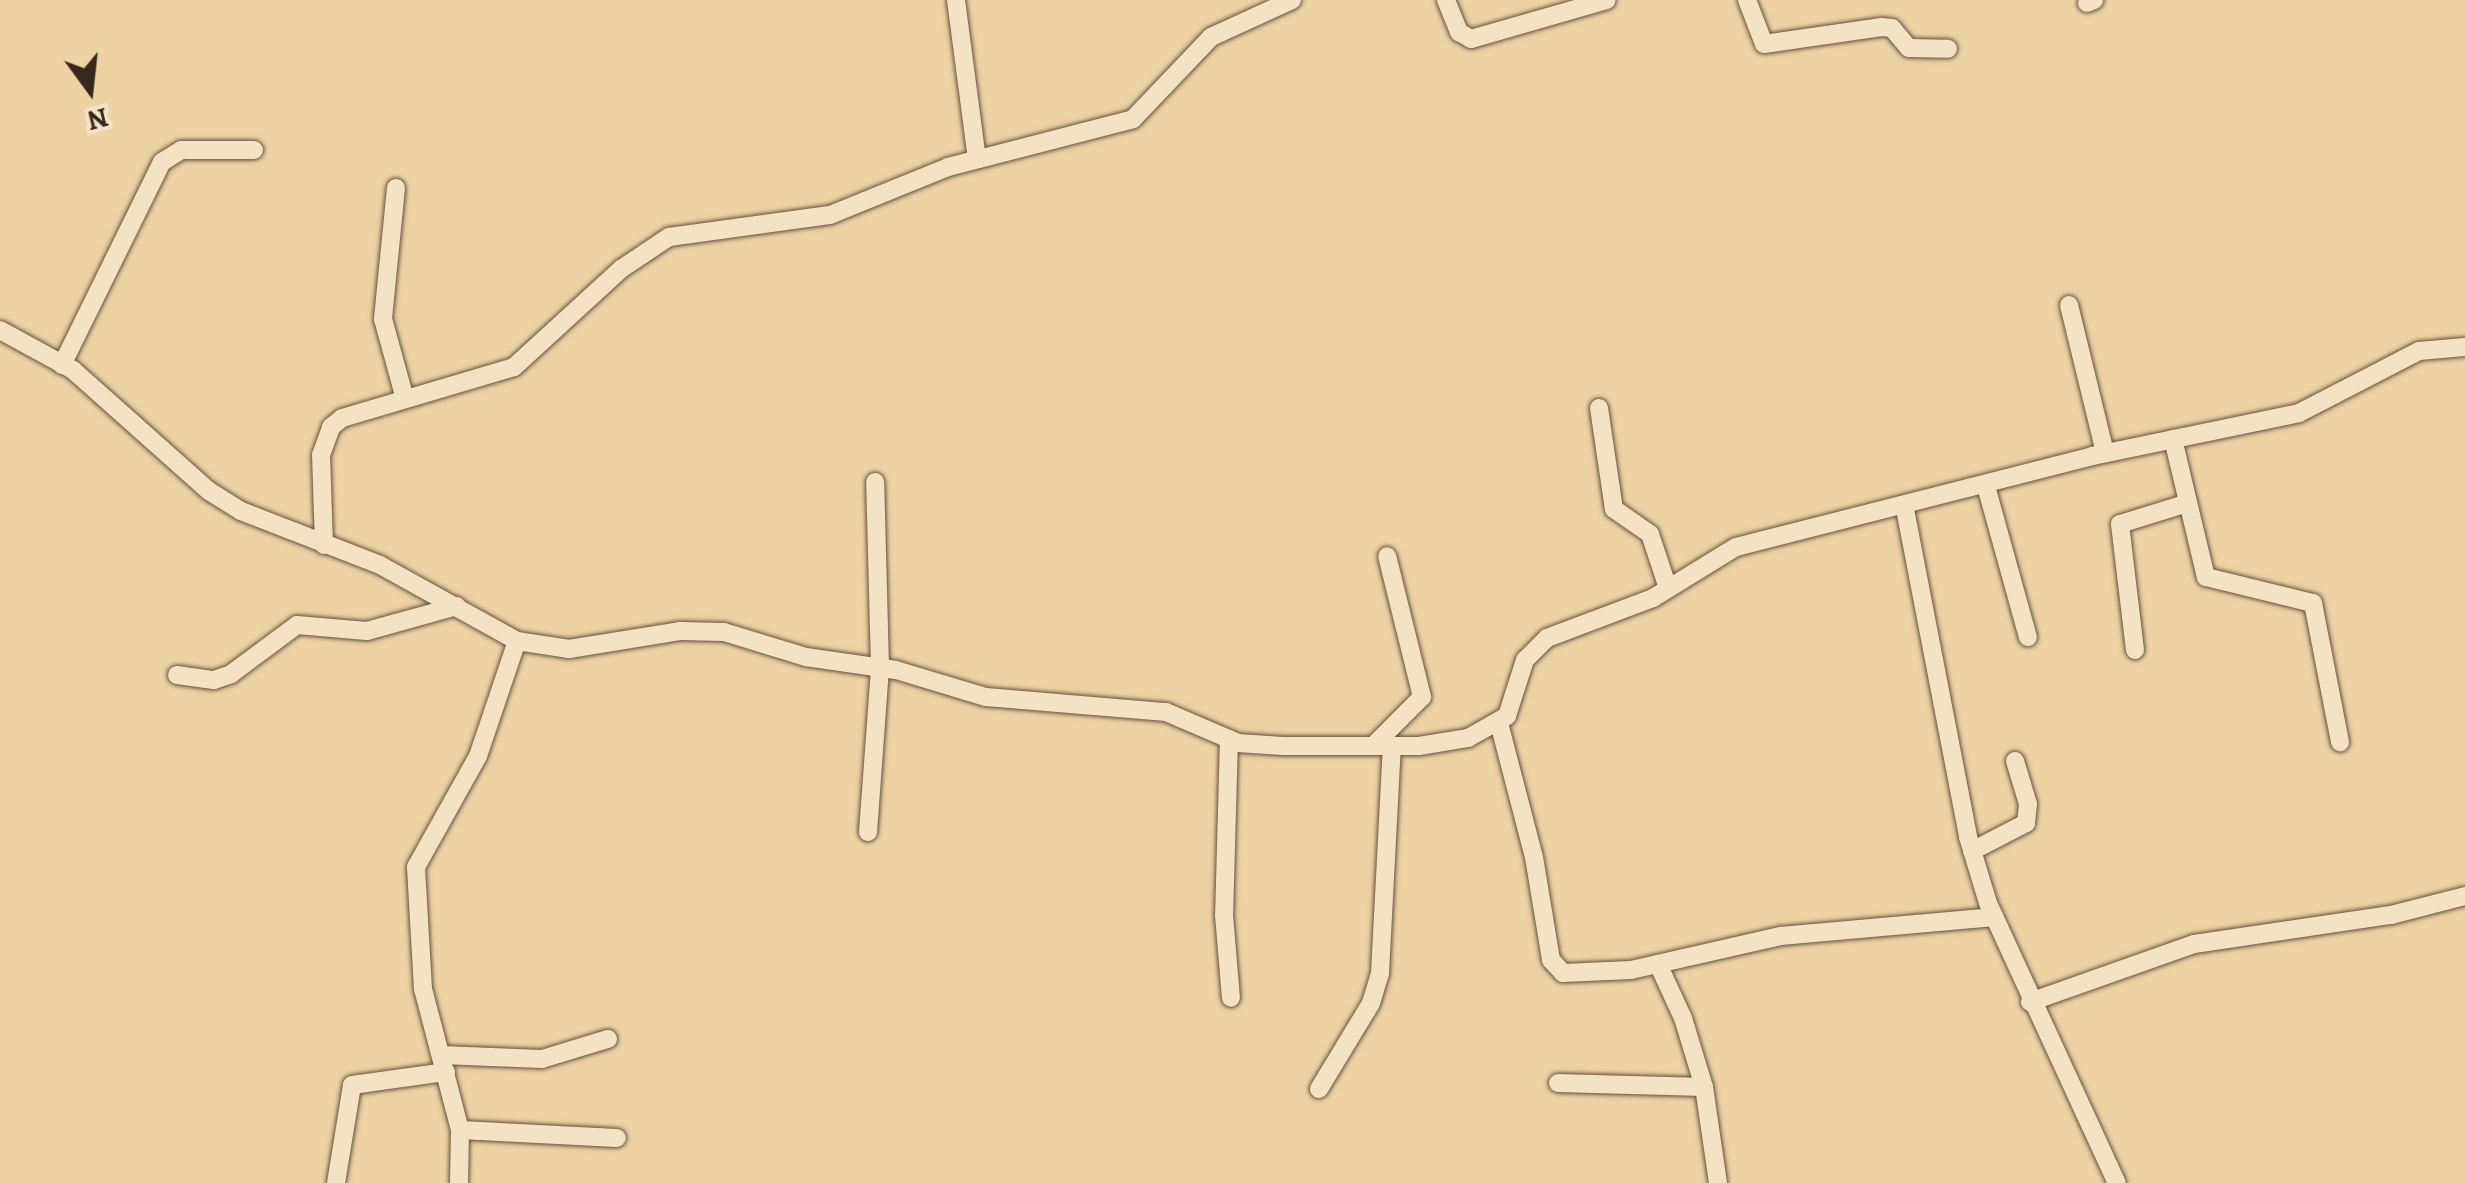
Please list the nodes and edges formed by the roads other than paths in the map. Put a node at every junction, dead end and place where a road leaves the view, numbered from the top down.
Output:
1 (956, 0) edge
2 (1292, 0) edge
3 (1446, 0) edge
4 (1608, 0) edge
5 (1746, 0) edge
6 (1948, 49) dead end
7 (254, 150) dead end
8 (977, 159) junction
9 (396, 188) dead end
10 (2068, 305) dead end
11 (0, 330) edge
12 (2465, 347) edge
13 (62, 365) junction
14 (405, 399) junction
15 (1598, 408) dead end
16 (2173, 439) junction
17 (2105, 453) junction
18 (875, 482) dead end
19 (1986, 486) junction
20 (2188, 503) junction
21 (1905, 509) junction
22 (324, 546) junction
23 (1387, 556) dead end
24 (1668, 588) junction
25 (457, 606) junction
26 (2028, 636) dead end
27 (517, 641) junction
28 (2135, 650) dead end
29 (880, 667) junction
30 (177, 675) dead end
31 (1498, 723) junction
32 (1229, 739) junction
33 (2340, 742) dead end
34 (1382, 746) junction
35 (2016, 760) dead end
36 (868, 832) dead end
37 (1972, 850) junction
38 (2465, 896) edge
39 (1994, 917) junction
40 (1658, 964) junction
41 (1231, 998) dead end
42 (2030, 1002) junction
43 (608, 1039) dead end
44 (444, 1063) junction
45 (1558, 1083) dead end
46 (1704, 1087) junction
47 (1318, 1089) dead end
48 (460, 1130) junction
49 (616, 1138) dead end
50 (336, 1183) edge
51 (459, 1183) edge
52 (1718, 1183) edge
53 (2116, 1183) edge

1 - 8 street
2 - 8 street
3 - 4 street
5 - 6 street
7 - 13 street
8 - 14 street
9 - 14 street
10 - 17 street
11 - 13 street
12 - 16 street
13 - 22 street
14 - 22 street
15 - 24 street
16 - 17 street
16 - 20 street
17 - 19 street
18 - 29 street
19 - 21 street
19 - 26 street
20 - 28 street
20 - 33 street
21 - 24 street
21 - 37 street
22 - 25 street
23 - 34 street
24 - 31 street
25 - 27 street
25 - 30 street
27 - 29 street
27 - 44 street
29 - 32 street
29 - 36 street
31 - 34 street
31 - 40 street
32 - 34 street
32 - 41 street
34 - 47 street
35 - 37 street
37 - 39 street
38 - 42 street
39 - 40 street
39 - 42 street
40 - 46 street
42 - 53 street
43 - 44 street
44 - 48 street
44 - 50 street
45 - 46 street
46 - 52 street
48 - 49 street
48 - 51 street

